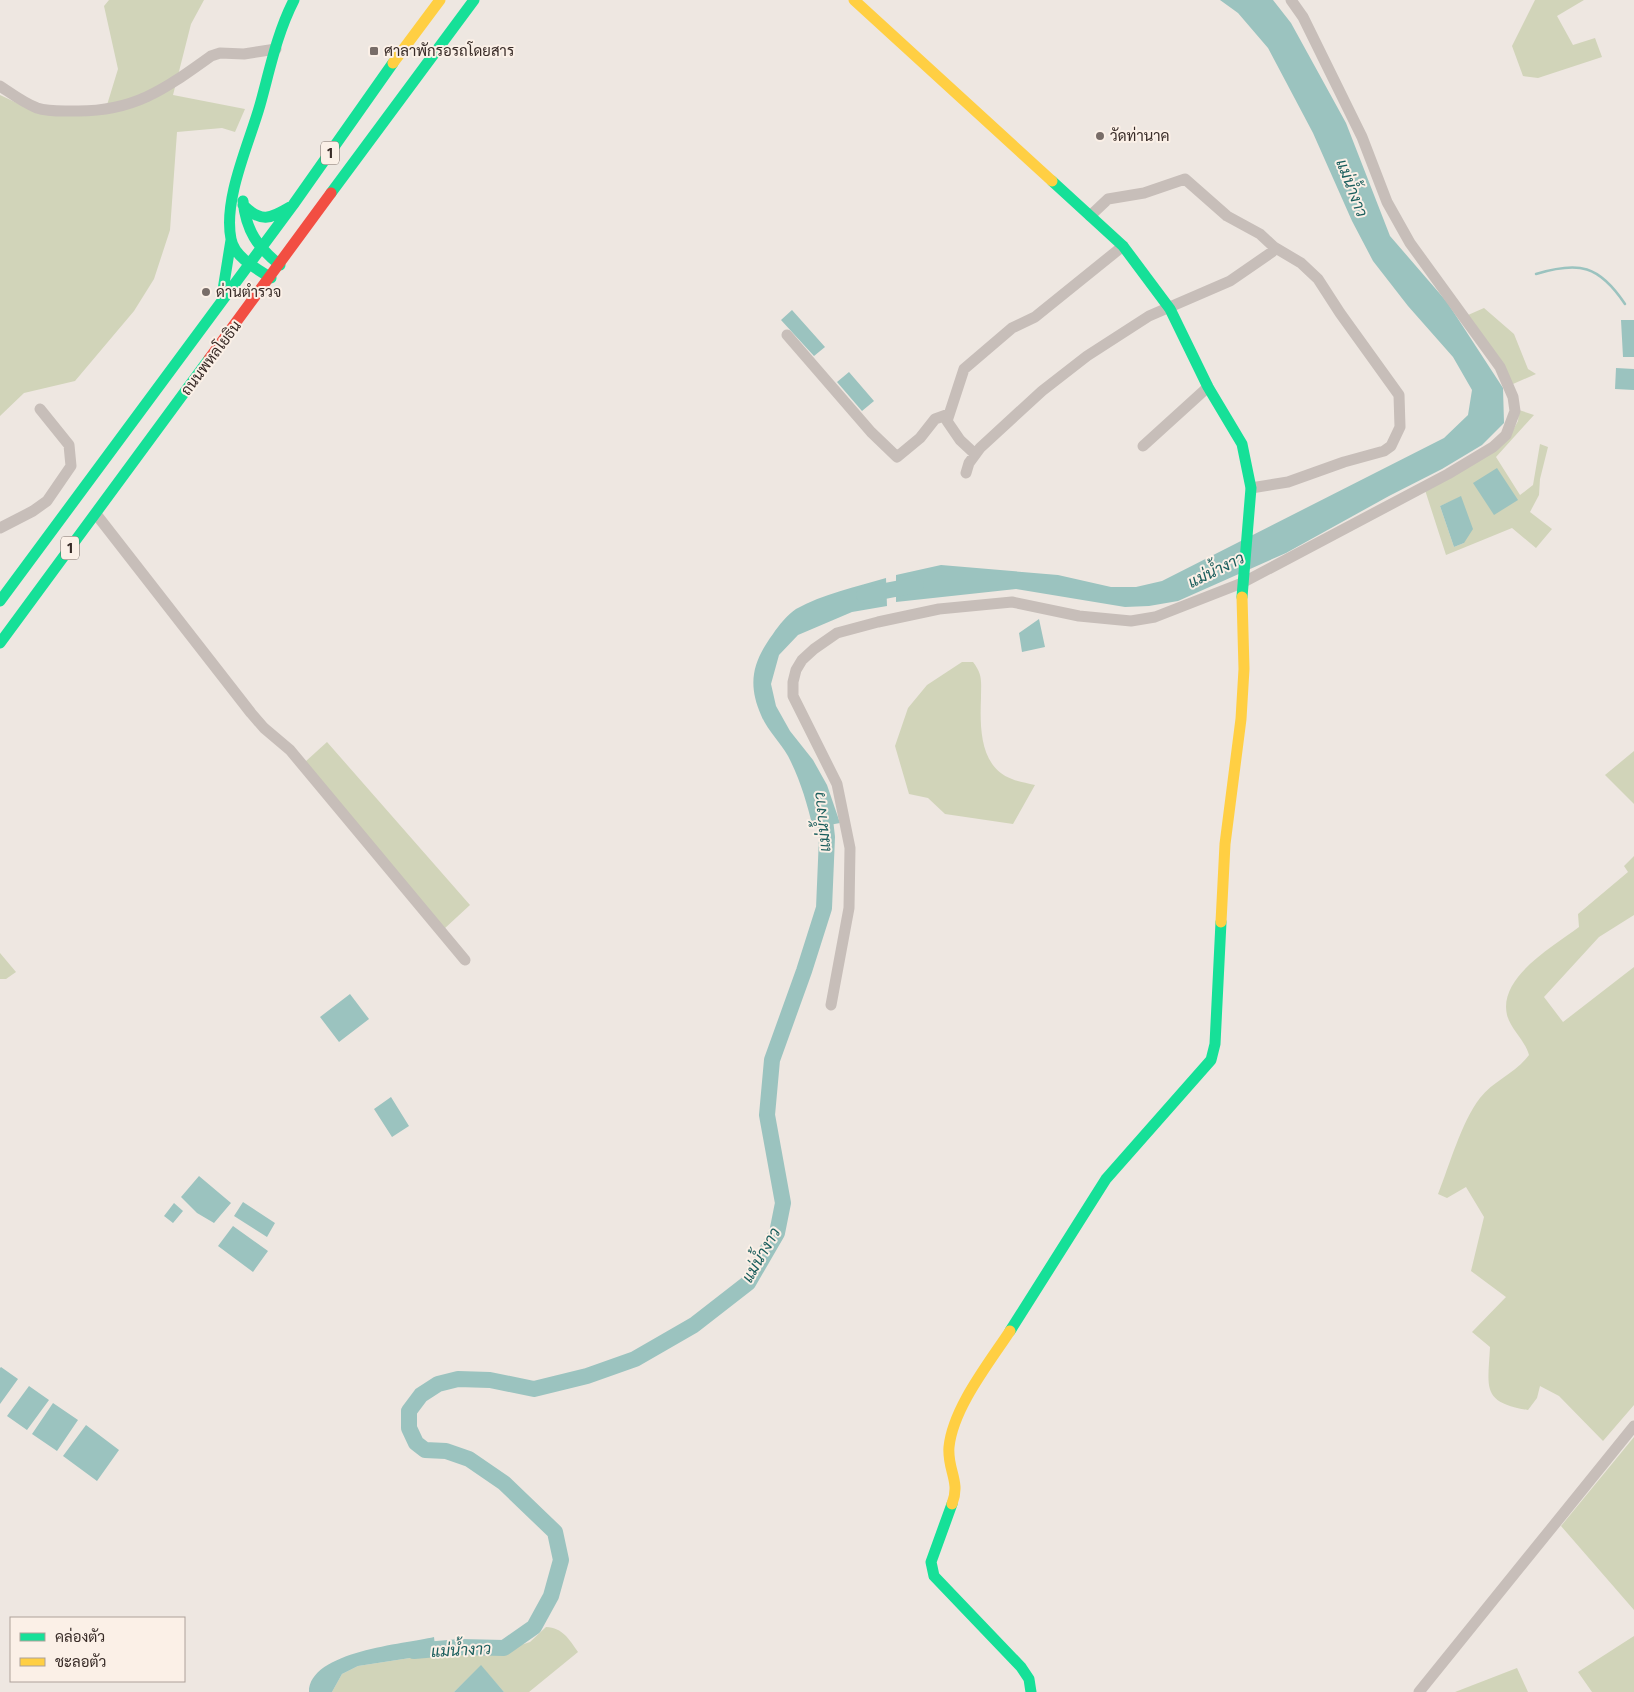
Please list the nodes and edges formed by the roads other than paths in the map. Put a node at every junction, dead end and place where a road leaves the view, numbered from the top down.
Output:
1 (294, 0) edge
2 (440, 0) edge
3 (474, 0) edge
4 (854, 0) edge
5 (1291, 0) edge
6 (276, 48) junction
7 (0, 86) edge
8 (240, 172) junction
9 (243, 205) junction
10 (294, 205) junction
11 (1090, 216) junction
12 (231, 240) junction
13 (1123, 246) junction
14 (1274, 247) junction
15 (260, 250) junction
16 (250, 263) junction
17 (280, 265) junction
18 (271, 278) junction
19 (220, 305) junction
20 (1170, 308) junction
21 (787, 335) dead end
22 (1208, 387) junction
23 (40, 409) dead end
24 (949, 414) junction
25 (1144, 446) dead end
26 (975, 454) junction
27 (966, 473) dead end
28 (1251, 488) junction
29 (96, 514) junction
30 (0, 528) edge
31 (1242, 581) junction
32 (0, 602) edge
33 (0, 643) edge
34 (465, 960) dead end
35 (832, 1005) dead end
36 (1634, 1426) edge
37 (1031, 1692) edge
38 (1419, 1692) edge

1 - 6 main road
2 - 10 main road, ถนนพหลโยธิน / 1
3 - 17 main road, ถนนพหลโยธิน / 1
4 - 11 main road
5 - 31 street
6 - 7 street
6 - 8 main road
8 - 9 main road
8 - 12 main road
9 - 10 main road
9 - 15 main road
10 - 15 main road, ถนนพหลโยธิน / 1
11 - 13 main road
11 - 14 street
12 - 16 main road
12 - 19 main road
13 - 20 main road
13 - 24 street
14 - 20 street
14 - 28 street
15 - 16 main road, ถนนพหลโยธิน / 1
15 - 17 main road
16 - 18 main road
16 - 19 main road, ถนนพหลโยธิน / 1
17 - 18 main road, ถนนพหลโยธิน / 1
18 - 29 main road, ถนนพหลโยธิน / 1
19 - 32 main road, ถนนพหลโยธิน / 1
20 - 22 main road
20 - 26 street
21 - 24 street
22 - 25 street
22 - 28 main road
23 - 30 street
24 - 26 street
26 - 27 street
28 - 31 main road
29 - 33 main road, ถนนพหลโยธิน / 1
29 - 34 street
31 - 35 street
31 - 37 main road
36 - 38 street

